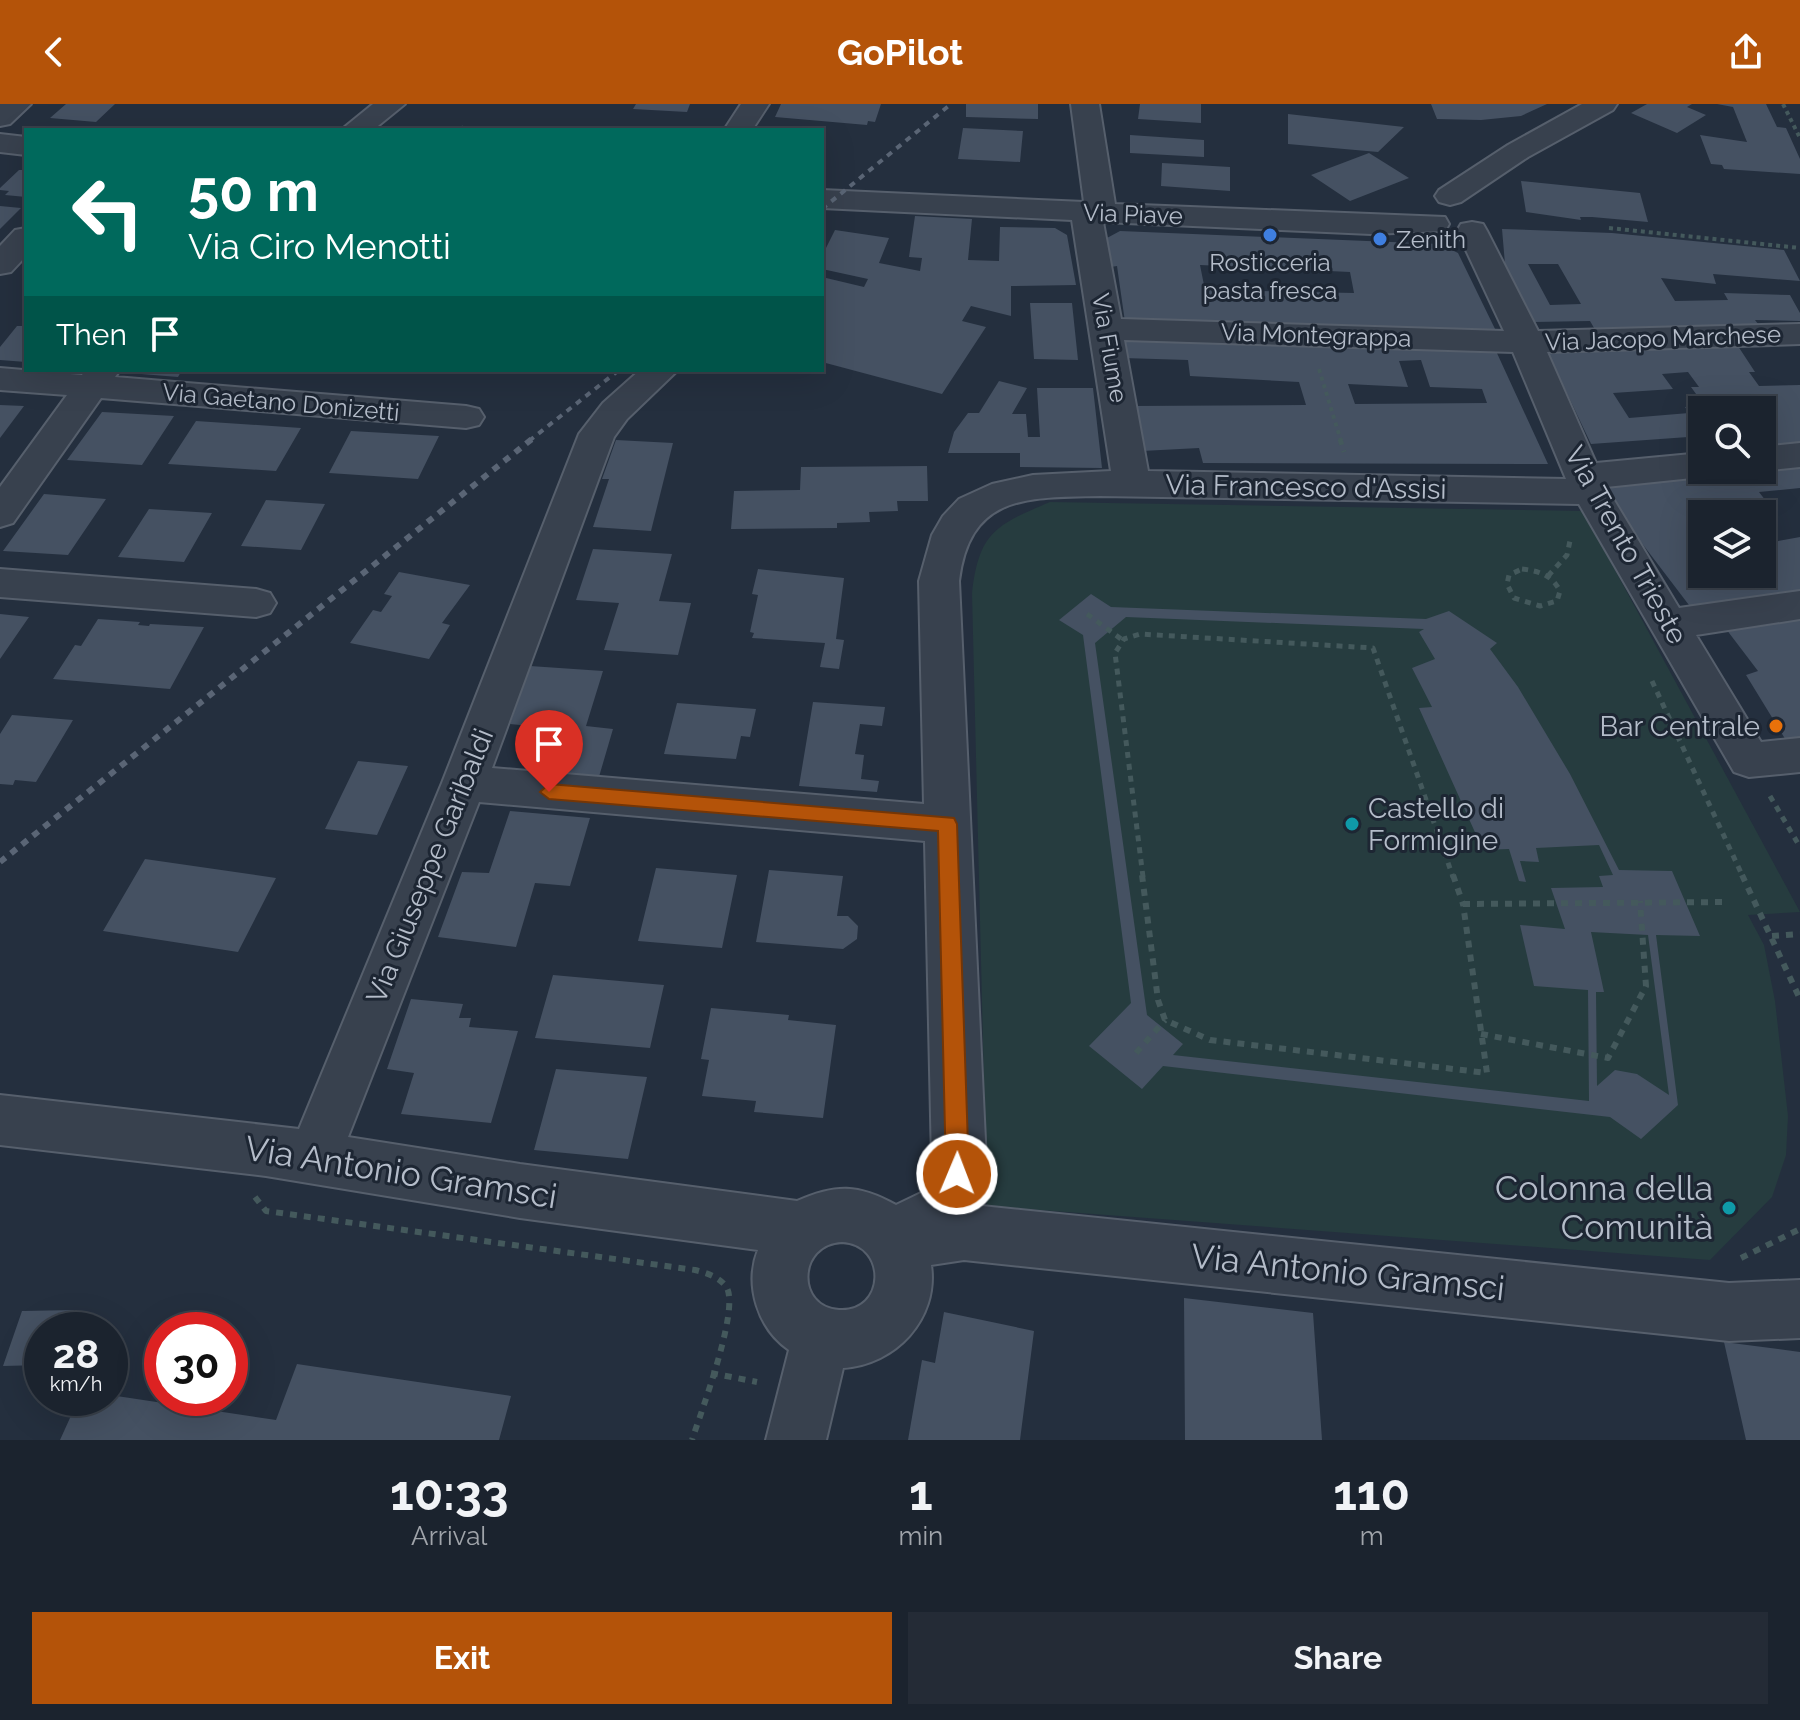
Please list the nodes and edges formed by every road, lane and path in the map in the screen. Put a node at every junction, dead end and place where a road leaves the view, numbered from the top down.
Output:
1 (17, 104) edge
2 (393, 104) edge
3 (755, 104) edge
4 (1085, 104) edge
5 (1603, 104) edge
6 (1783, 104) edge
7 (0, 118) edge
8 (358, 128) edge
9 (399, 128) edge
10 (739, 128) edge
11 (1800, 138) edge
12 (0, 143) edge
13 (24, 146) edge
14 (1493, 168) junction
15 (1450, 196) junction
16 (831, 206) edge
17 (1094, 212) junction
18 (1478, 219) junction
19 (1434, 224) junction
20 (1609, 228) dead end
21 (24, 239) edge
22 (1800, 248) edge
23 (0, 265) edge
24 (1107, 329) junction
25 (1800, 334) edge
26 (1526, 342) junction
27 (1316, 358) dead end
28 (659, 372) edge
29 (97, 378) edge
30 (0, 379) edge
31 (466, 417) dead end
32 (1800, 455) edge
33 (1345, 457) dead end
34 (1776, 458) edge
35 (1688, 467) edge
36 (1587, 484) junction
37 (1132, 485) junction
38 (0, 514) edge
39 (1567, 555) dead end
40 (1548, 576) junction
41 (0, 583) edge
42 (256, 603) dead end
43 (1800, 605) edge
44 (1087, 614) dead end
45 (1669, 624) junction
46 (1121, 639) junction
47 (1651, 680) dead end
48 (1800, 755) edge
49 (1749, 760) junction
50 (464, 783) junction
51 (947, 824) junction
52 (1800, 847) edge
53 (1640, 901) junction
54 (1729, 902) dead end
55 (1463, 904) junction
56 (1800, 934) edge
57 (1772, 936) junction
58 (1800, 999) edge
59 (1165, 1020) junction
60 (1481, 1034) junction
61 (1136, 1053) dead end
62 (0, 1120) edge
63 (314, 1157) junction
64 (255, 1186) dead end
65 (1800, 1226) edge
66 (802, 1229) junction
67 (896, 1244) junction
68 (1732, 1263) dead end
69 (1800, 1309) edge
70 (821, 1337) junction
71 (711, 1373) junction
72 (768, 1383) dead end
73 (692, 1440) edge
74 (796, 1440) edge

1 - 7 street
2 - 8 street
2 - 9 street
3 - 10 street
4 - 17 street, Via Fiume
5 - 14 street
6 - 11 path
12 - 13 street
14 - 15 street
14 - 18 street
15 - 18 street
15 - 19 street
16 - 17 street, Via Piave
17 - 19 street, Via Piave
17 - 24 street, Via Fiume
18 - 19 street, Via Piave
18 - 26 street, Via Trento Trieste
20 - 22 path
21 - 23 street
24 - 26 street, Via Montegrappa
24 - 37 street, Via Fiume
25 - 26 street, Via Jacopo Marchese
26 - 36 street, Via Trento Trieste
27 - 33 path
28 - 50 street, Via Giuseppe Garibaldi
29 - 30 street, Via Gaetano Donizetti
29 - 31 street, Via Gaetano Donizetti
29 - 38 street
32 - 34 street
35 - 36 street, Via Francesco d'Assisi
36 - 37 street, Via Francesco d'Assisi
36 - 45 street, Via Trento Trieste
37 - 51 street, Via Francesco d'Assisi
39 - 40 path
40 - 40 path
41 - 42 street
43 - 45 street
44 - 46 path
45 - 49 street, Via Trento Trieste
46 - 55 path
46 - 59 path
47 - 57 path
48 - 49 street
49 - 52 path
50 - 51 street
50 - 63 street, Via Giuseppe Garibaldi
51 - 67 street, Via Francesco d'Assisi
53 - 54 path
53 - 55 path
53 - 60 path
55 - 60 path
56 - 57 path
57 - 58 path
59 - 60 path
59 - 61 path
62 - 63 street, Via Antonio Gramsci
63 - 66 street, Via Antonio Gramsci
64 - 71 path
65 - 68 path
66 - 67 street
66 - 70 street
67 - 69 street, Via Antonio Gramsci
67 - 70 street
70 - 74 street
71 - 72 path
71 - 73 path

